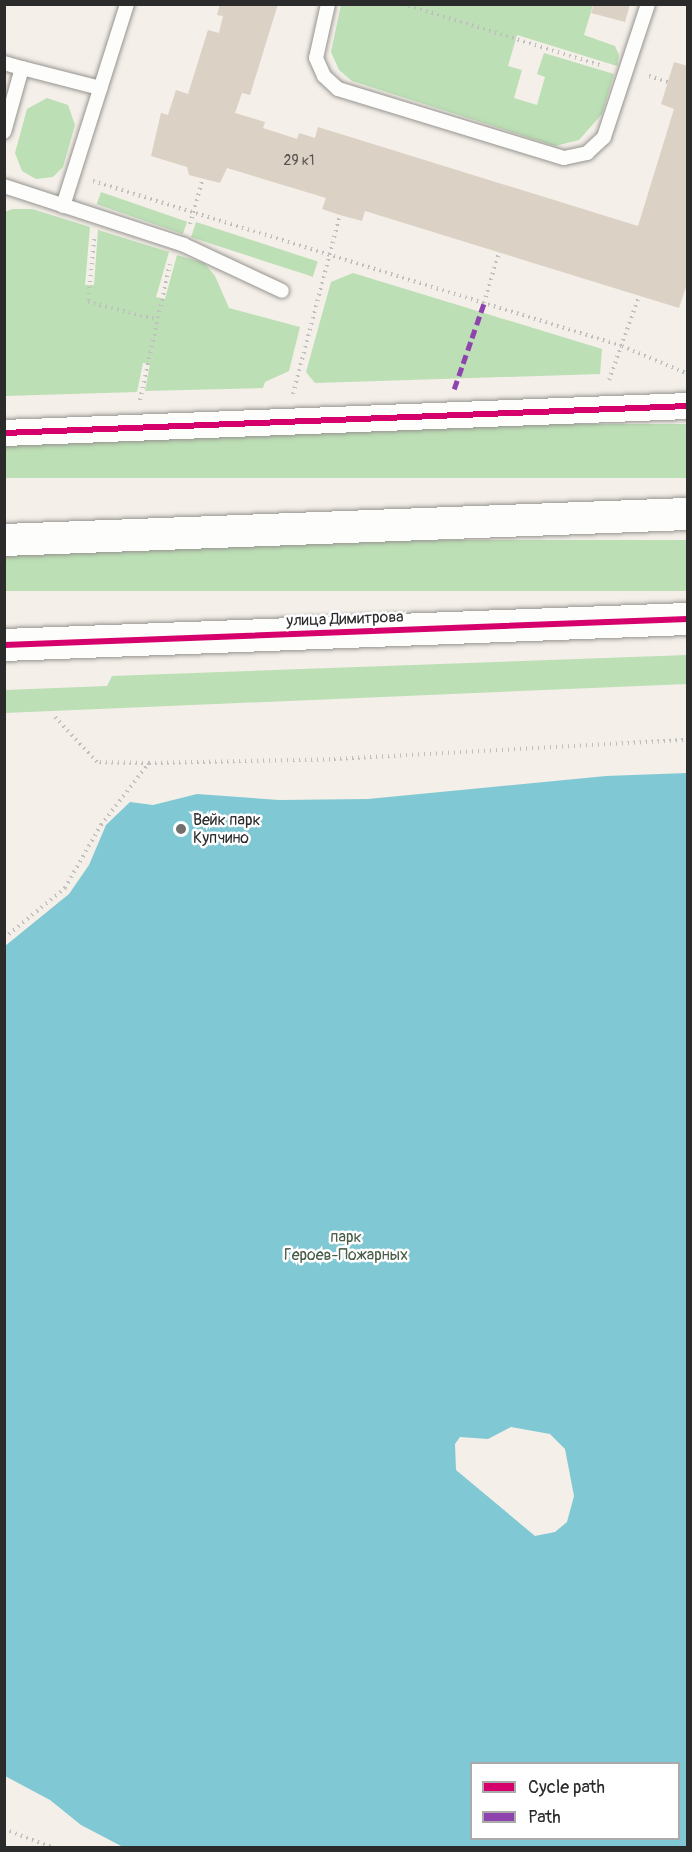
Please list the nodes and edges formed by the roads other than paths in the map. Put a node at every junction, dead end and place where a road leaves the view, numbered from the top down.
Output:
1 (127, 4) edge
2 (328, 4) edge
3 (648, 4) edge
4 (4, 63) edge
5 (22, 68) junction
6 (100, 88) junction
7 (4, 132) edge
8 (4, 186) edge
9 (63, 206) junction
10 (282, 291) dead end
11 (687, 406) edge
12 (4, 433) edge
13 (687, 514) edge
14 (4, 540) edge
15 (687, 620) edge
16 (4, 645) edge

1 - 6 lane
2 - 3 lane
4 - 5 lane
5 - 6 lane
5 - 7 lane
6 - 9 lane
8 - 9 lane
9 - 10 lane
11 - 12 street
13 - 14 street
15 - 16 street, улица Димитрова

